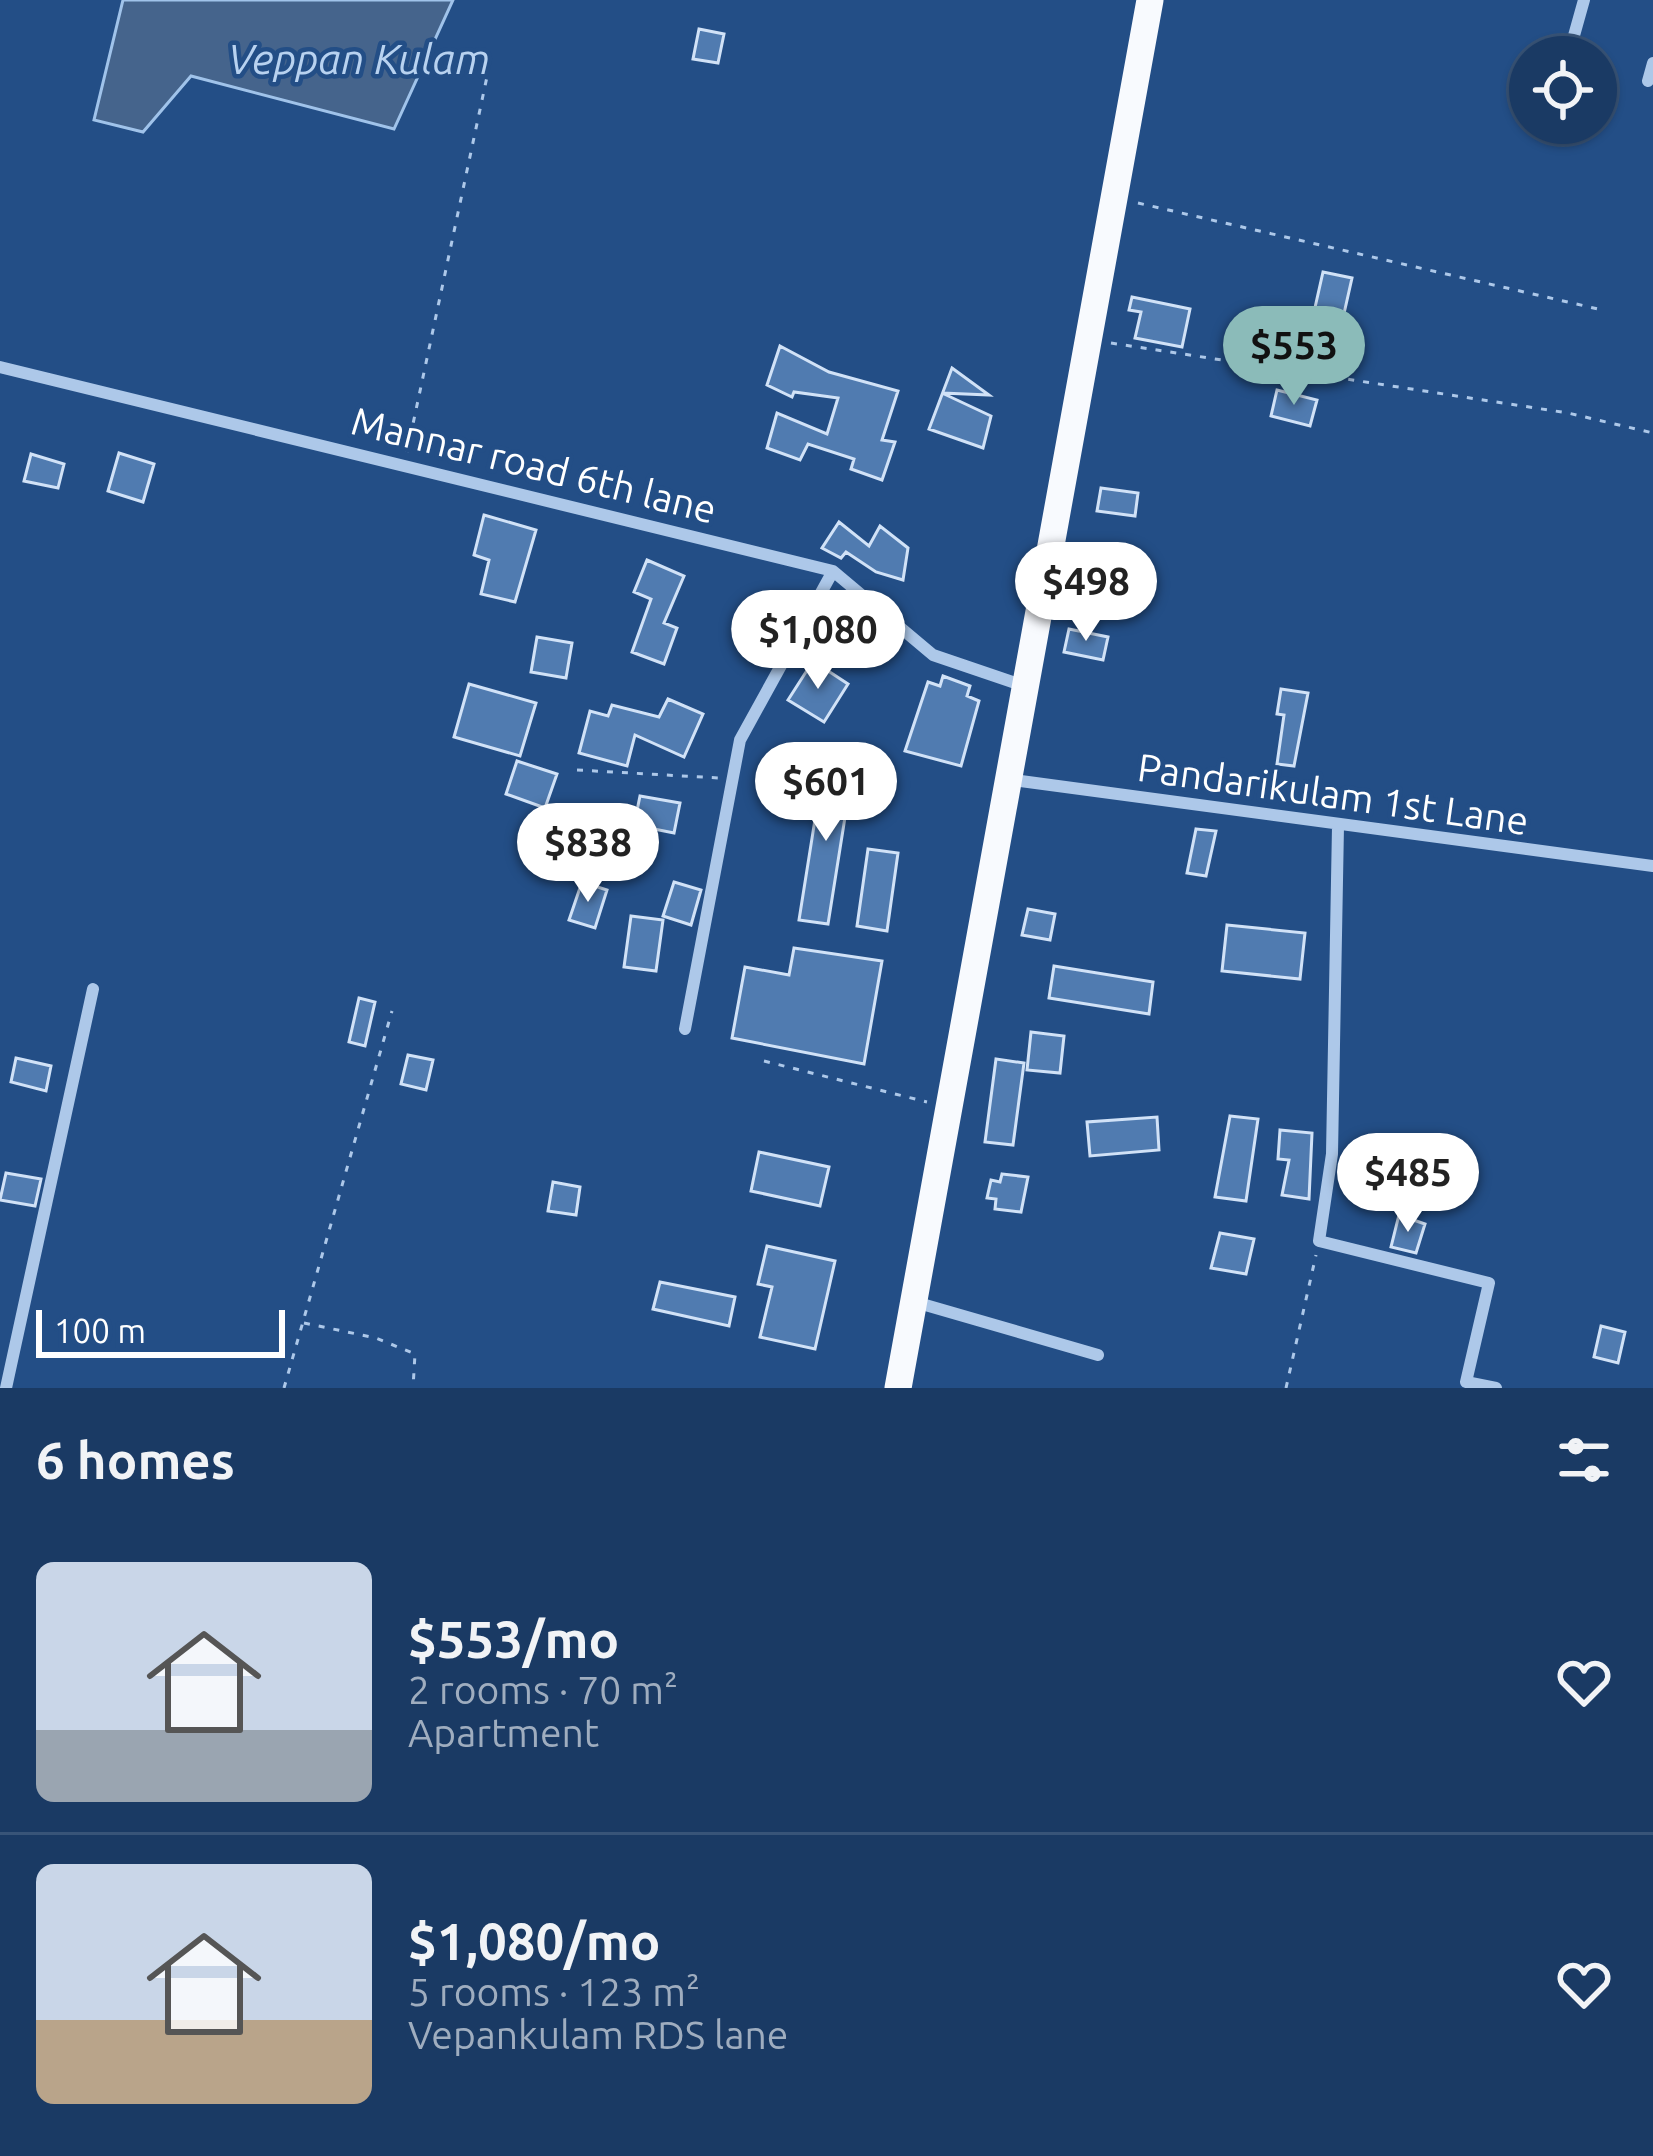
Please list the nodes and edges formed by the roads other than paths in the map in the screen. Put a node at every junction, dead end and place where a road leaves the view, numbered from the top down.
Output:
1 (1150, 0) edge
2 (1584, 0) edge
3 (1574, 36) edge
4 (1653, 63) edge
5 (1648, 81) dead end
6 (0, 368) edge
7 (833, 571) junction
8 (1024, 686) junction
9 (1005, 779) junction
10 (1338, 826) junction
11 (1653, 866) edge
12 (93, 988) dead end
13 (686, 1029) dead end
14 (914, 1302) junction
15 (1098, 1355) dead end
16 (6, 1388) edge
17 (898, 1388) edge
18 (1496, 1388) edge

1 - 8 highway
2 - 3 street
4 - 5 street
6 - 7 street, Mannar road 6th lane
7 - 8 street, Mannar road 6th lane
7 - 13 street
8 - 9 highway
9 - 10 street, Pandarikulam 1st Lane
9 - 14 highway
10 - 11 street, Pandarikulam 1st Lane
10 - 18 street
12 - 16 street
14 - 15 street
14 - 17 highway

